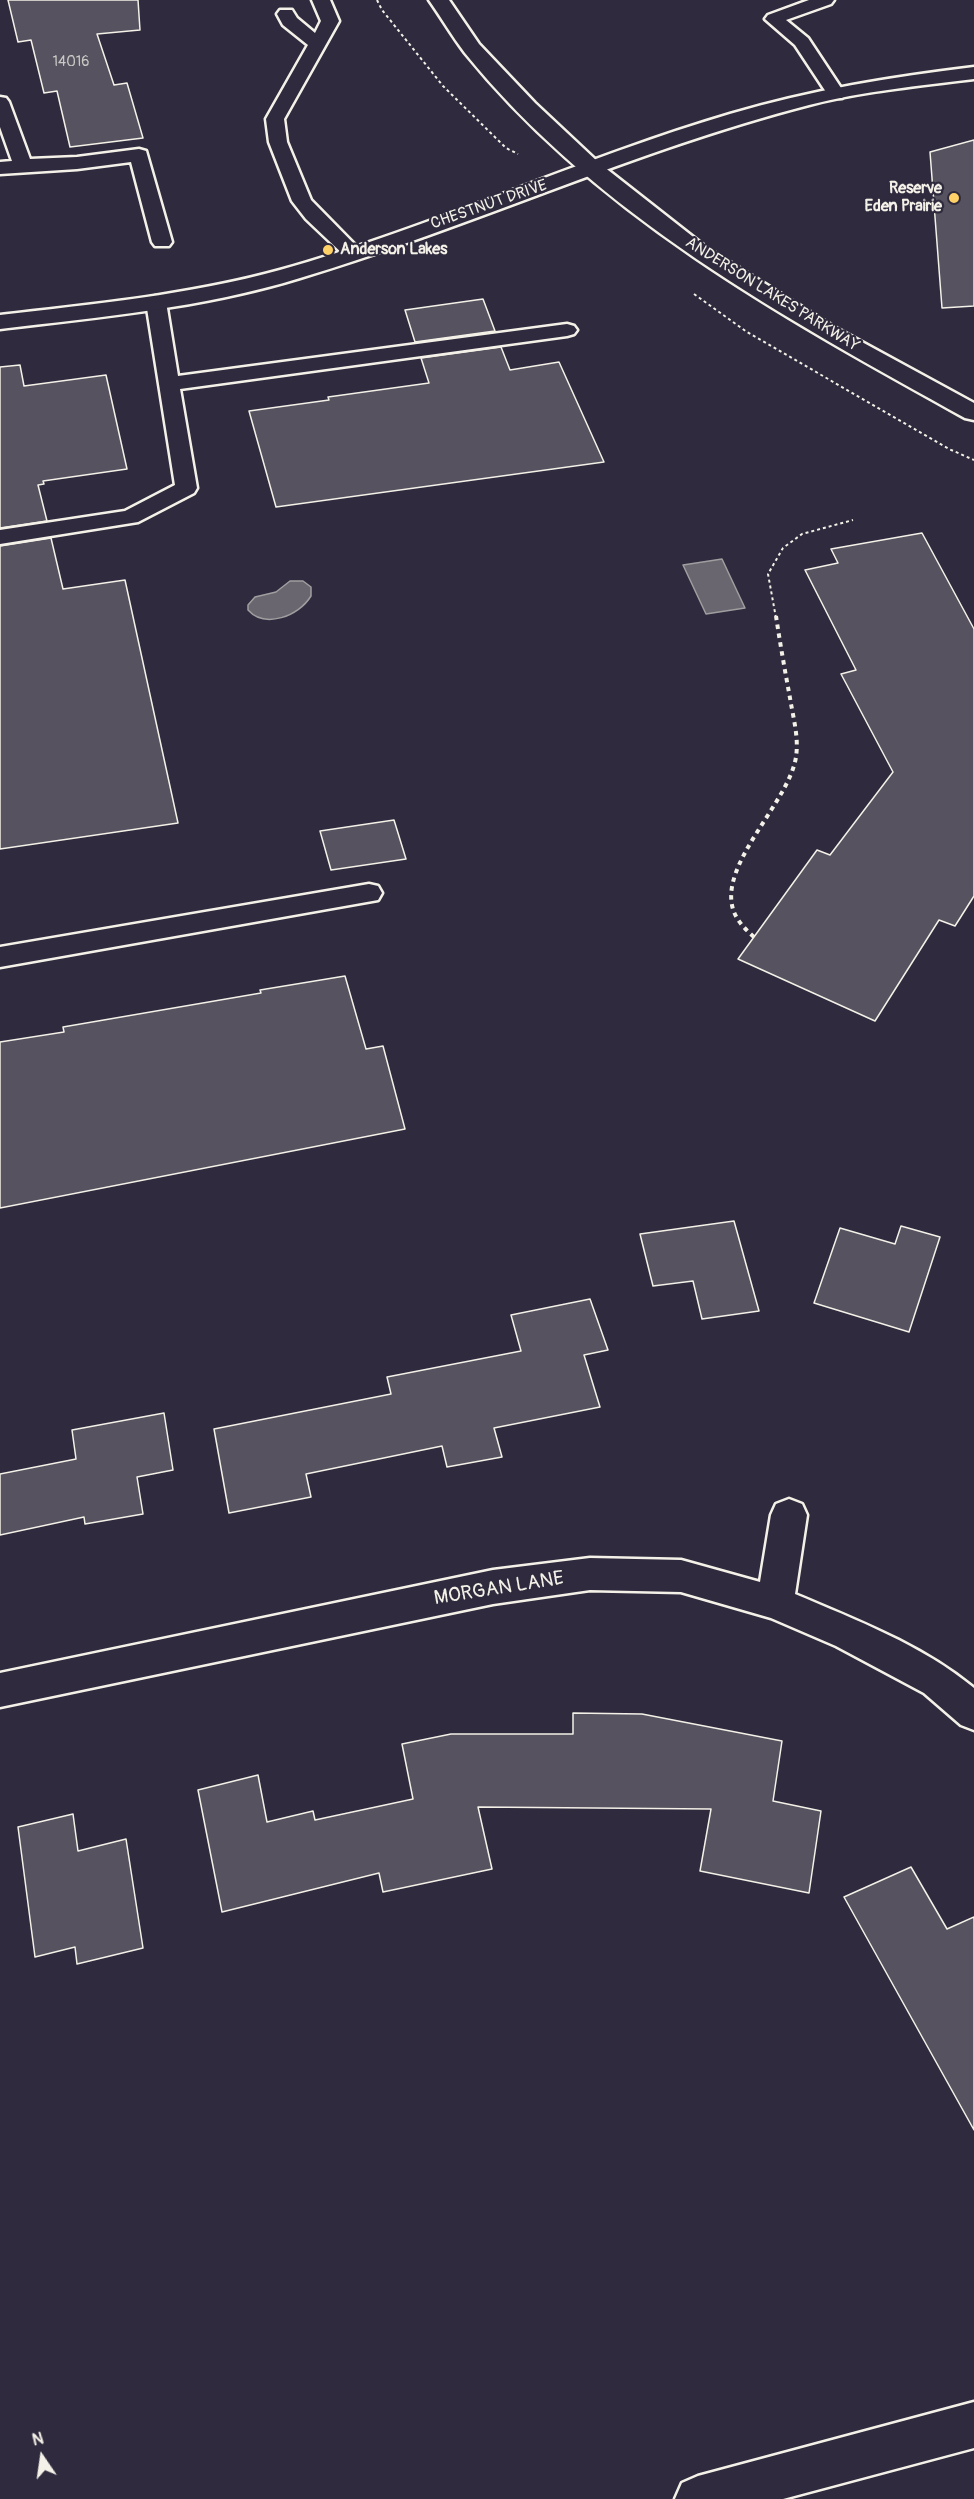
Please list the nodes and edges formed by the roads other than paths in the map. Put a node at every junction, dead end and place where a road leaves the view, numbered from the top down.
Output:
1 (321, 0) edge
2 (439, 0) edge
3 (825, 0) edge
4 (286, 14) dead end
5 (317, 42) junction
6 (974, 74) edge
7 (836, 94) junction
8 (0, 102) edge
9 (23, 165) junction
10 (0, 168) edge
11 (591, 168) junction
12 (162, 242) dead end
13 (352, 252) junction
14 (156, 302) junction
15 (0, 322) edge
16 (567, 330) dead end
17 (169, 384) junction
18 (974, 413) edge
19 (0, 537) edge
20 (369, 893) dead end
21 (0, 957) edge
22 (789, 1515) dead end
23 (775, 1603) junction
24 (0, 1690) edge
25 (974, 1712) edge
26 (974, 2425) edge
27 (698, 2499) edge

1 - 5 lane
2 - 11 street, ANDERSON LAKES PARKWAY
3 - 7 lane
4 - 5 lane
5 - 13 lane
6 - 7 street, CHESTNUT DRIVE
7 - 11 street, CHESTNUT DRIVE
8 - 9 lane
9 - 10 lane
9 - 12 lane
11 - 13 street, CHESTNUT DRIVE
11 - 18 street, ANDERSON LAKES PARKWAY
13 - 14 street, CHESTNUT DRIVE
14 - 15 street, CHESTNUT DRIVE
14 - 17 lane
16 - 17 lane
17 - 19 lane
20 - 21 lane
22 - 23 street
23 - 24 street, MORGAN LANE
23 - 25 street, MORGAN LANE
26 - 27 street

